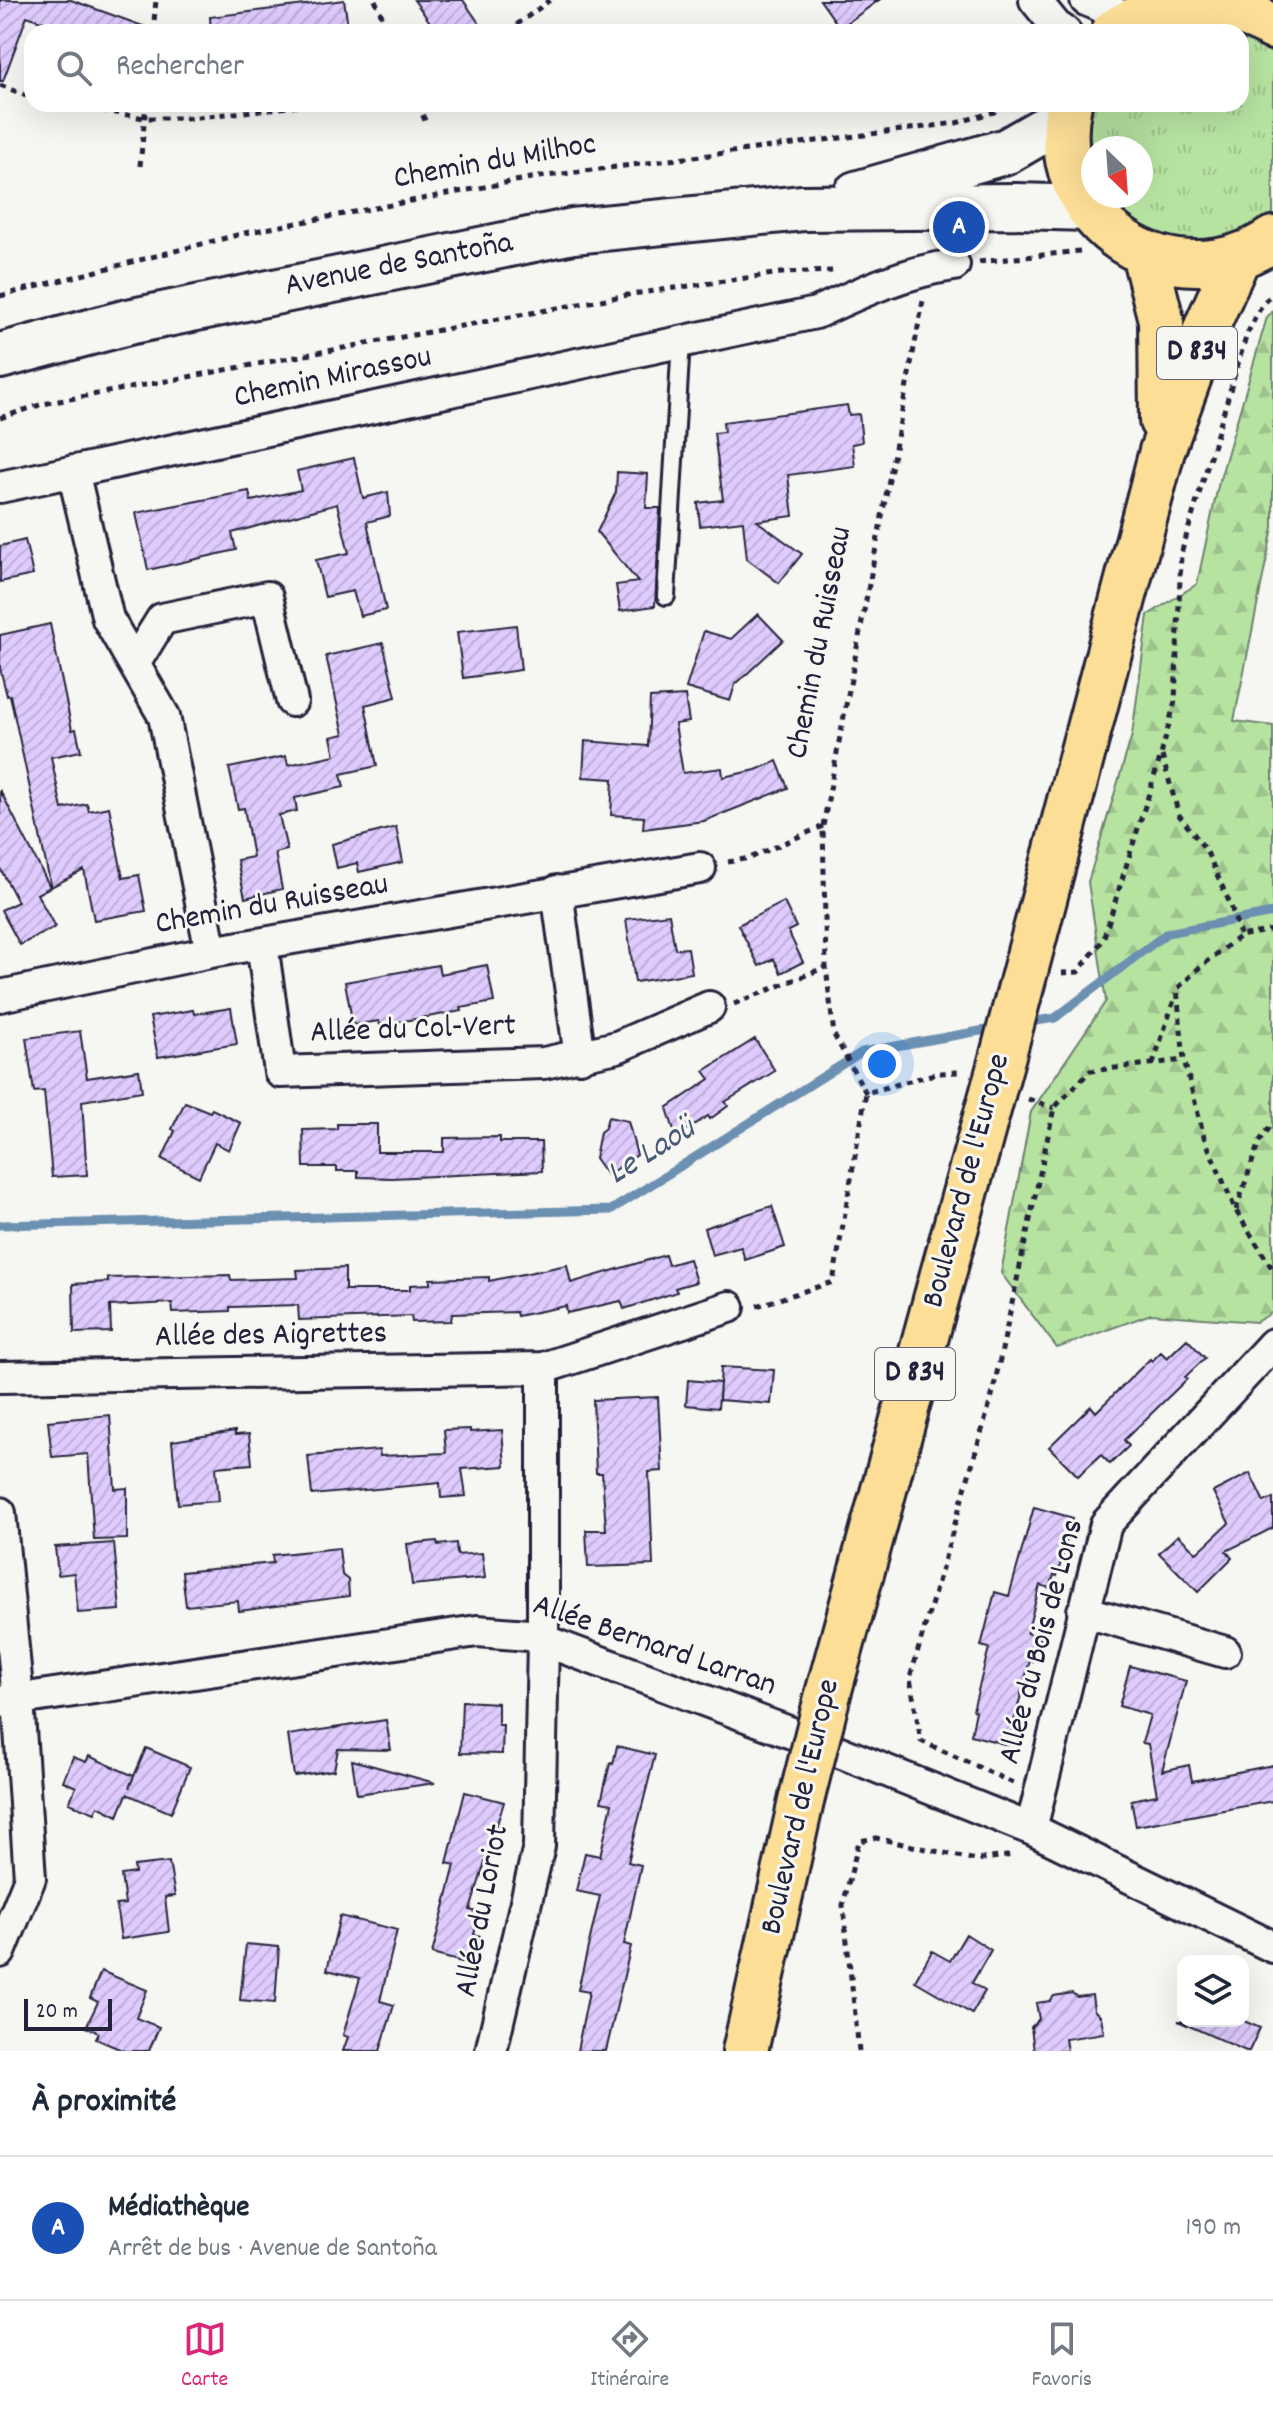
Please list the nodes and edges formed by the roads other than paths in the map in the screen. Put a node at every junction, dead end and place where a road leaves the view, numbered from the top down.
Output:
1 (1035, 0) edge
2 (1086, 0) edge
3 (1186, 1) edge
4 (1054, 24) edge
5 (1119, 24) edge
6 (1126, 24) edge
7 (1273, 27) edge
8 (1065, 112) edge
9 (1068, 112) edge
10 (803, 208) junction
11 (1096, 217) junction
12 (1255, 248) edge
13 (1144, 253) junction
14 (942, 266) road end
15 (681, 341) junction
16 (0, 356) edge
17 (1162, 451) junction
18 (73, 471) junction
19 (0, 487) edge
20 (666, 596) dead end
21 (134, 664) junction
22 (292, 701) dead end
23 (700, 868) road end
24 (557, 891) junction
25 (262, 944) junction
26 (211, 952) junction
27 (0, 996) edge
28 (709, 1007) road end
29 (580, 1057) junction
30 (729, 1307) road end
31 (1273, 1344) edge
32 (543, 1368) junction
33 (0, 1377) edge
34 (0, 1513) edge
35 (1083, 1611) junction
36 (543, 1640) junction
37 (1225, 1652) dead end
38 (9, 1701) edge
39 (1031, 1829) junction
40 (1273, 1947) edge
41 (0, 1952) edge
42 (491, 2051) edge
43 (745, 2051) edge

1 - 4 street
2 - 5 street
3 - 6 main road
3 - 7 main road
8 - 10 main road, Avenue de Santoña
9 - 11 main road
10 - 11 main road, Avenue de Santoña
10 - 16 main road, Avenue de Santoña
11 - 13 main road
12 - 13 main road
12 - 17 main road, Boulevard de l'Europe / D 834
13 - 17 main road, Boulevard de l'Europe / D 834
14 - 15 street, Chemin Mirassou
15 - 18 street, Chemin Mirassou
15 - 20 lane
17 - 43 main road, Boulevard de l'Europe / D 834, bridge
18 - 19 street, Chemin Mirassou
18 - 21 street
21 - 22 street
21 - 26 street
23 - 24 street, Chemin du Ruisseau
24 - 25 street, Chemin du Ruisseau
24 - 29 street
25 - 26 street, Chemin du Ruisseau
25 - 29 street, Allée du Col-Vert
26 - 27 street, Chemin du Ruisseau
28 - 29 street, Allée du Col-Vert
30 - 32 street, Allée des Aigrettes
31 - 35 street, Allée du Bois de Lons
32 - 33 street, Allée des Aigrettes
32 - 36 street
34 - 38 street
35 - 37 street
35 - 39 street, Allée du Bois de Lons
36 - 38 street, Allée Bernard Larran
36 - 39 street, Allée Bernard Larran
36 - 42 street, Allée du Loriot
38 - 41 street
39 - 40 street, Allée Bernard Larran

